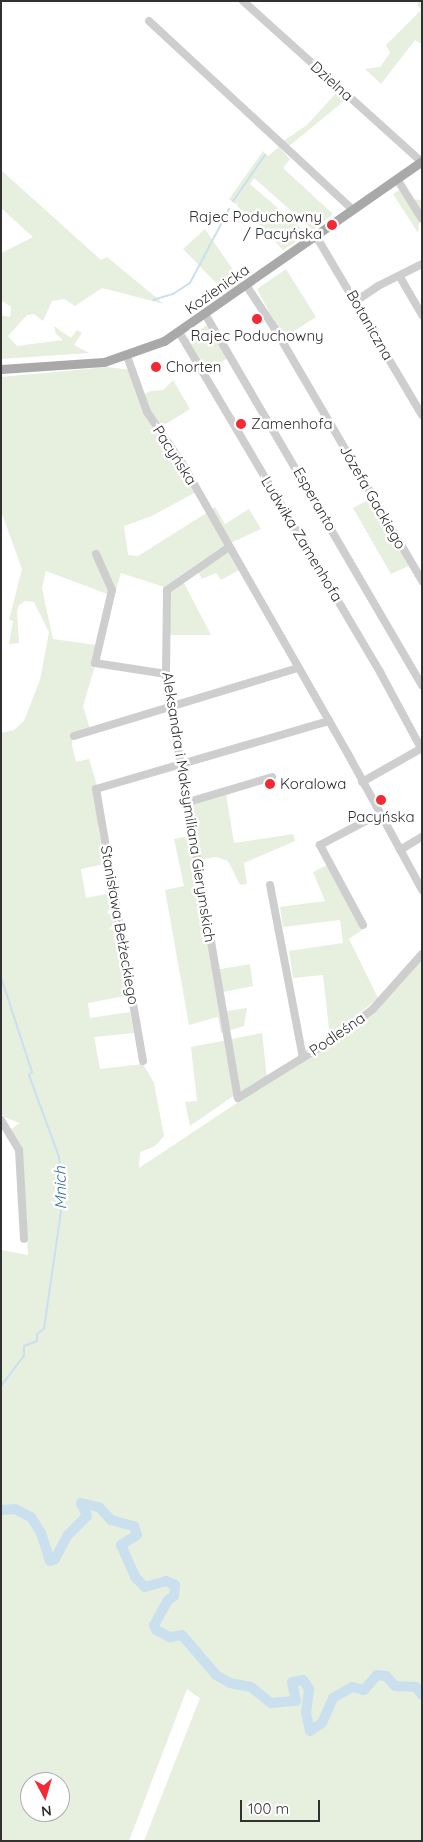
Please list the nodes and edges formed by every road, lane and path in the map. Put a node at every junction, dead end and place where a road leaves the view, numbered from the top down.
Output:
1 (243, 1) edge
2 (149, 21) dead end
3 (422, 162) edge
4 (397, 179) junction
5 (353, 210) junction
6 (422, 219) edge
7 (316, 236) junction
8 (422, 264) edge
9 (400, 277) junction
10 (246, 285) junction
11 (356, 301) junction
12 (205, 314) junction
13 (422, 315) edge
14 (179, 332) junction
15 (128, 356) junction
16 (1, 369) edge
17 (422, 415) edge
18 (229, 547) junction
19 (96, 554) dead end
20 (422, 581) edge
21 (298, 668) junction
22 (166, 674) junction
23 (422, 685) edge
24 (169, 707) junction
25 (329, 721) junction
26 (74, 736) dead end
27 (421, 748) edge
28 (178, 764) junction
29 (272, 777) dead end
30 (362, 782) junction
31 (185, 803) junction
32 (379, 814) junction
33 (422, 837) edge
34 (400, 850) junction
35 (270, 885) dead end
36 (422, 890) edge
37 (362, 925) dead end
38 (422, 954) edge
39 (303, 1058) junction
40 (143, 1061) dead end
41 (238, 1098) joint
42 (1, 1120) edge
43 (4, 1128) edge
44 (24, 1239) dead end

1 - 3 street, Dzielna
2 - 5 street
3 - 4 main road, Kozienicka
4 - 5 main road, Kozienicka
4 - 6 street
5 - 7 main road, Kozienicka
7 - 10 main road, Kozienicka
7 - 11 street, Botaniczna
8 - 9 street
9 - 11 street
9 - 13 street
10 - 12 main road, Kozienicka
10 - 20 street, Józefa Gackiego
11 - 17 street, Botaniczna
12 - 14 main road, Kozienicka
12 - 23 street, Esperanto
14 - 15 main road, Kozienicka
14 - 27 street, Ludwika Zamenhofa
15 - 16 main road, Kozienicka
15 - 18 street, Pacyńska
18 - 21 street, Pacyńska
18 - 22 street, Aleksandra i Maksymiliana Gierymskich
19 - 22 street
21 - 24 street
21 - 25 street, Pacyńska
22 - 24 street, Aleksandra i Maksymiliana Gierymskich
24 - 26 street
24 - 28 street, Aleksandra i Maksymiliana Gierymskich
25 - 28 street
25 - 30 street, Pacyńska
27 - 30 street
28 - 31 street, Aleksandra i Maksymiliana Gierymskich
28 - 40 street, Stanisława Bełżeckiego
29 - 31 street
30 - 32 street, Pacyńska
31 - 41 street, Aleksandra i Maksymiliana Gierymskich
32 - 34 street, Pacyńska
32 - 37 street
33 - 34 street
34 - 36 street, Pacyńska
35 - 39 street
38 - 39 street, Podleśna
39 - 41 street, Podleśna
42 - 43 street
43 - 44 street

